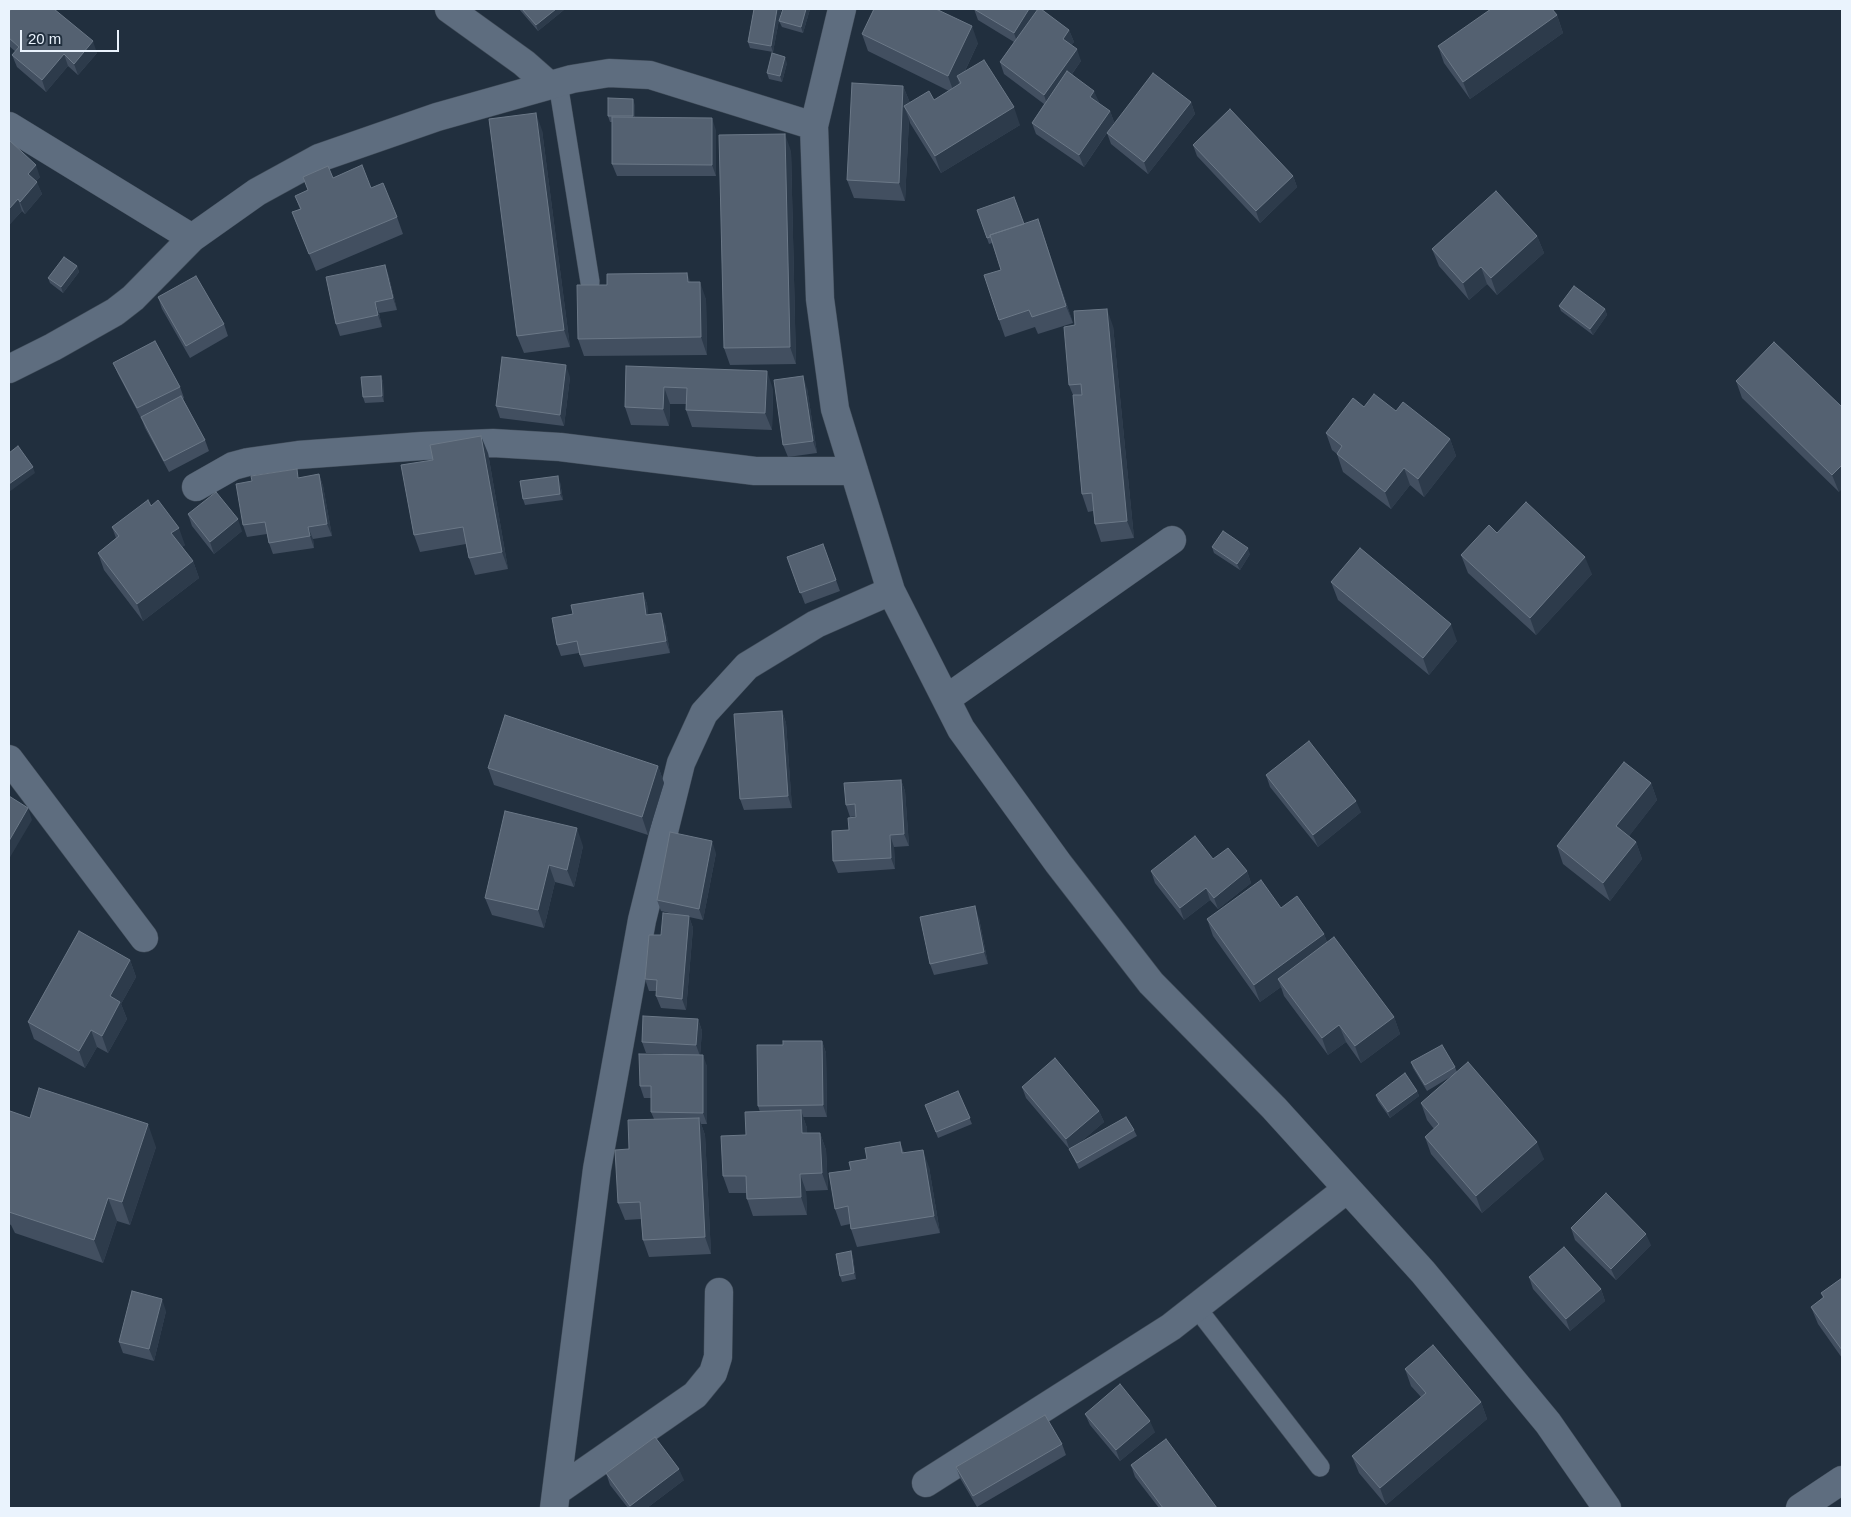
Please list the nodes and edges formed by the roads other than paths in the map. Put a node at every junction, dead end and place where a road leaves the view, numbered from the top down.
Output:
1 (449, 9) edge
2 (842, 9) edge
3 (554, 84) junction
4 (9, 126) edge
5 (814, 126) junction
6 (192, 238) junction
7 (590, 282) dead end
8 (9, 369) edge
9 (854, 471) junction
10 (196, 487) dead end
11 (1172, 540) dead end
12 (891, 592) junction
13 (946, 699) junction
14 (9, 759) edge
15 (144, 938) dead end
16 (1347, 1189) junction
17 (719, 1292) dead end
18 (1196, 1307) junction
19 (1320, 1467) dead end
20 (1842, 1480) edge
21 (926, 1483) dead end
22 (556, 1499) edge
23 (1607, 1508) edge
24 (1800, 1508) edge

1 - 3 street
2 - 5 street
3 - 5 street
3 - 6 street
3 - 7 lane
4 - 6 street
5 - 9 street
6 - 8 street
9 - 10 street
9 - 12 street
11 - 13 street
12 - 13 street
12 - 22 street
13 - 16 street
14 - 15 street
16 - 18 street
16 - 23 street
17 - 22 street
18 - 19 lane
18 - 21 street
20 - 24 street

